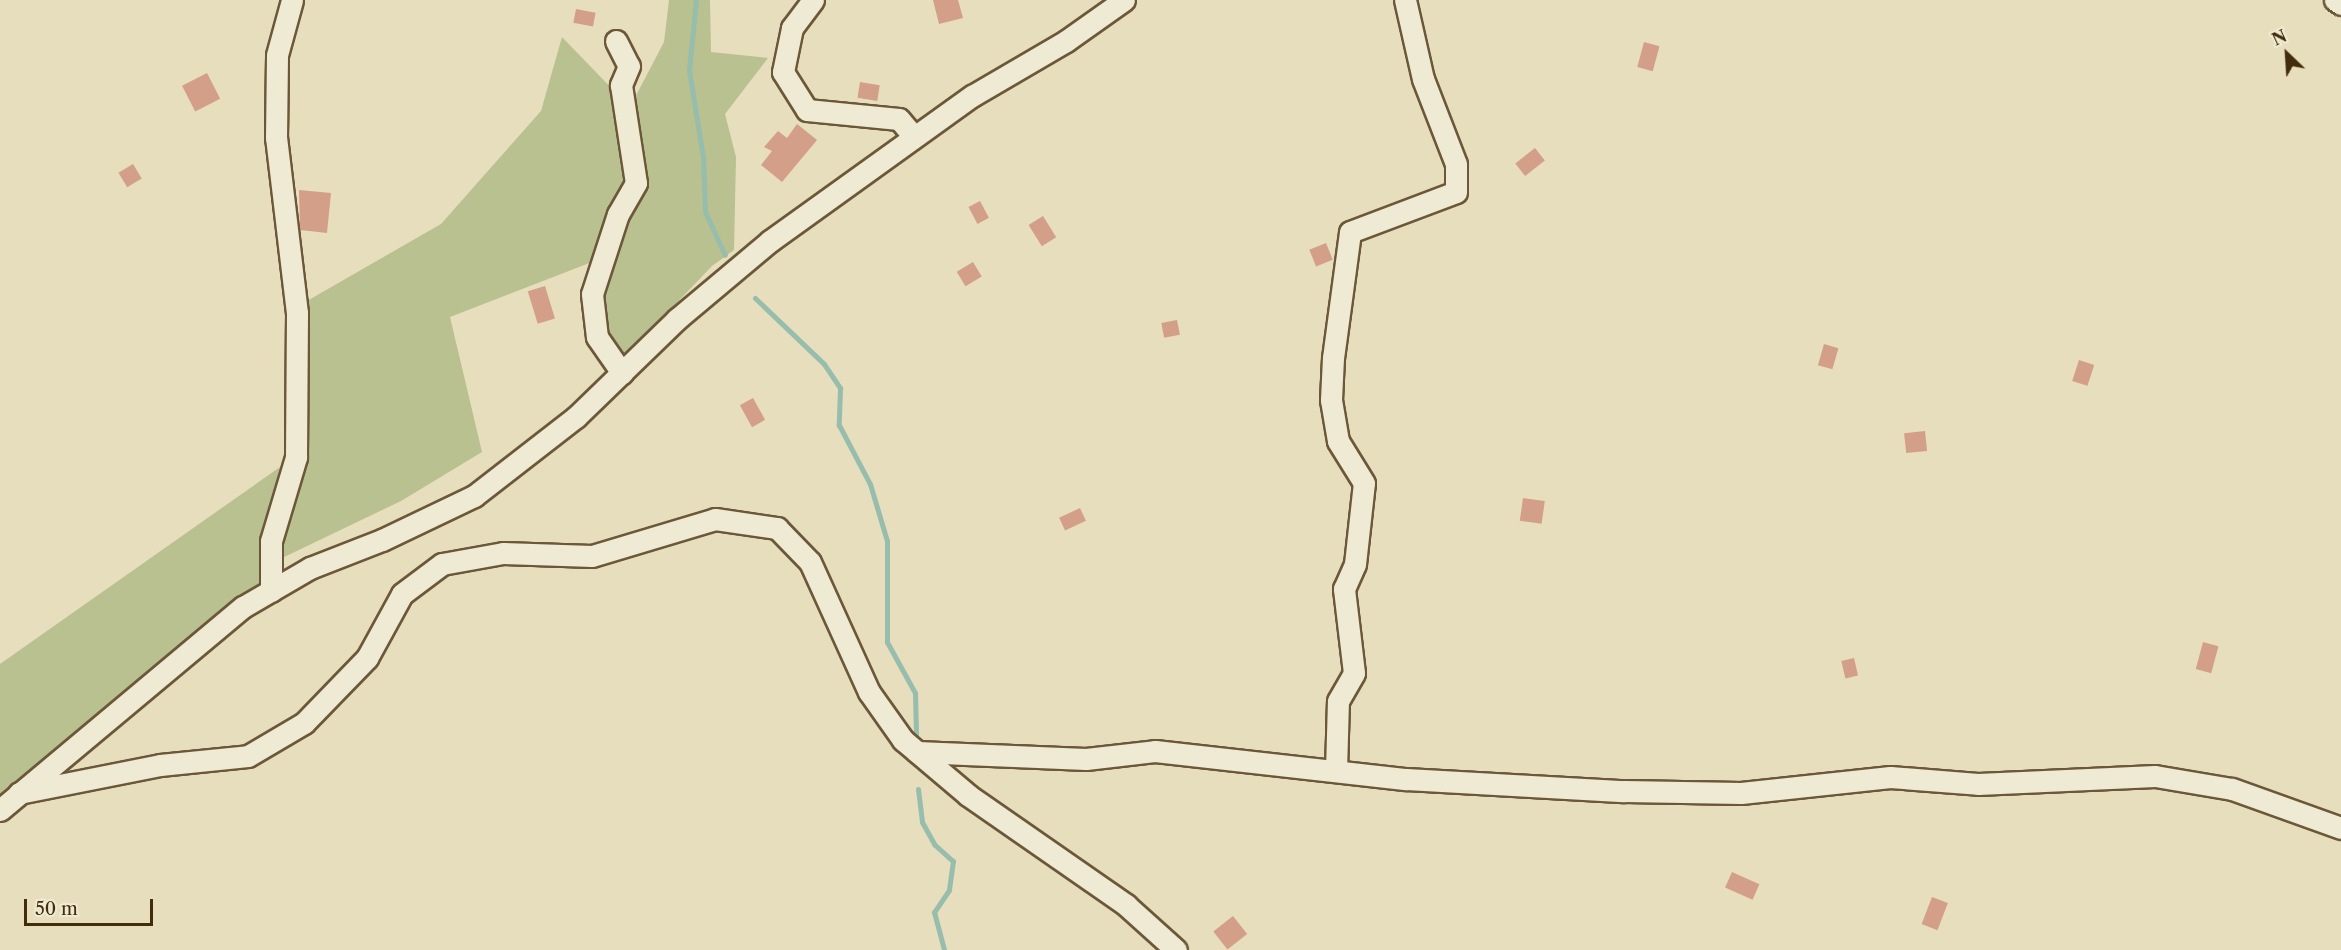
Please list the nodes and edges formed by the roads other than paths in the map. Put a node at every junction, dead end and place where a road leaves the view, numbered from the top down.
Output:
1 (292, 0) edge
2 (813, 0) edge
3 (1124, 0) edge
4 (1405, 0) edge
5 (2335, 0) edge
6 (2341, 4) edge
7 (616, 41) dead end
8 (914, 137) junction
9 (622, 373) junction
10 (271, 591) junction
11 (917, 752) junction
12 (1336, 771) junction
13 (19, 793) junction
14 (0, 810) edge
15 (2341, 828) edge
16 (1176, 950) edge

1 - 10 street
2 - 8 street
3 - 8 street
4 - 12 street
5 - 6 street
7 - 9 street
8 - 9 street
9 - 10 street
10 - 13 street
11 - 12 street
11 - 13 street
11 - 16 street
12 - 15 street
13 - 14 street

